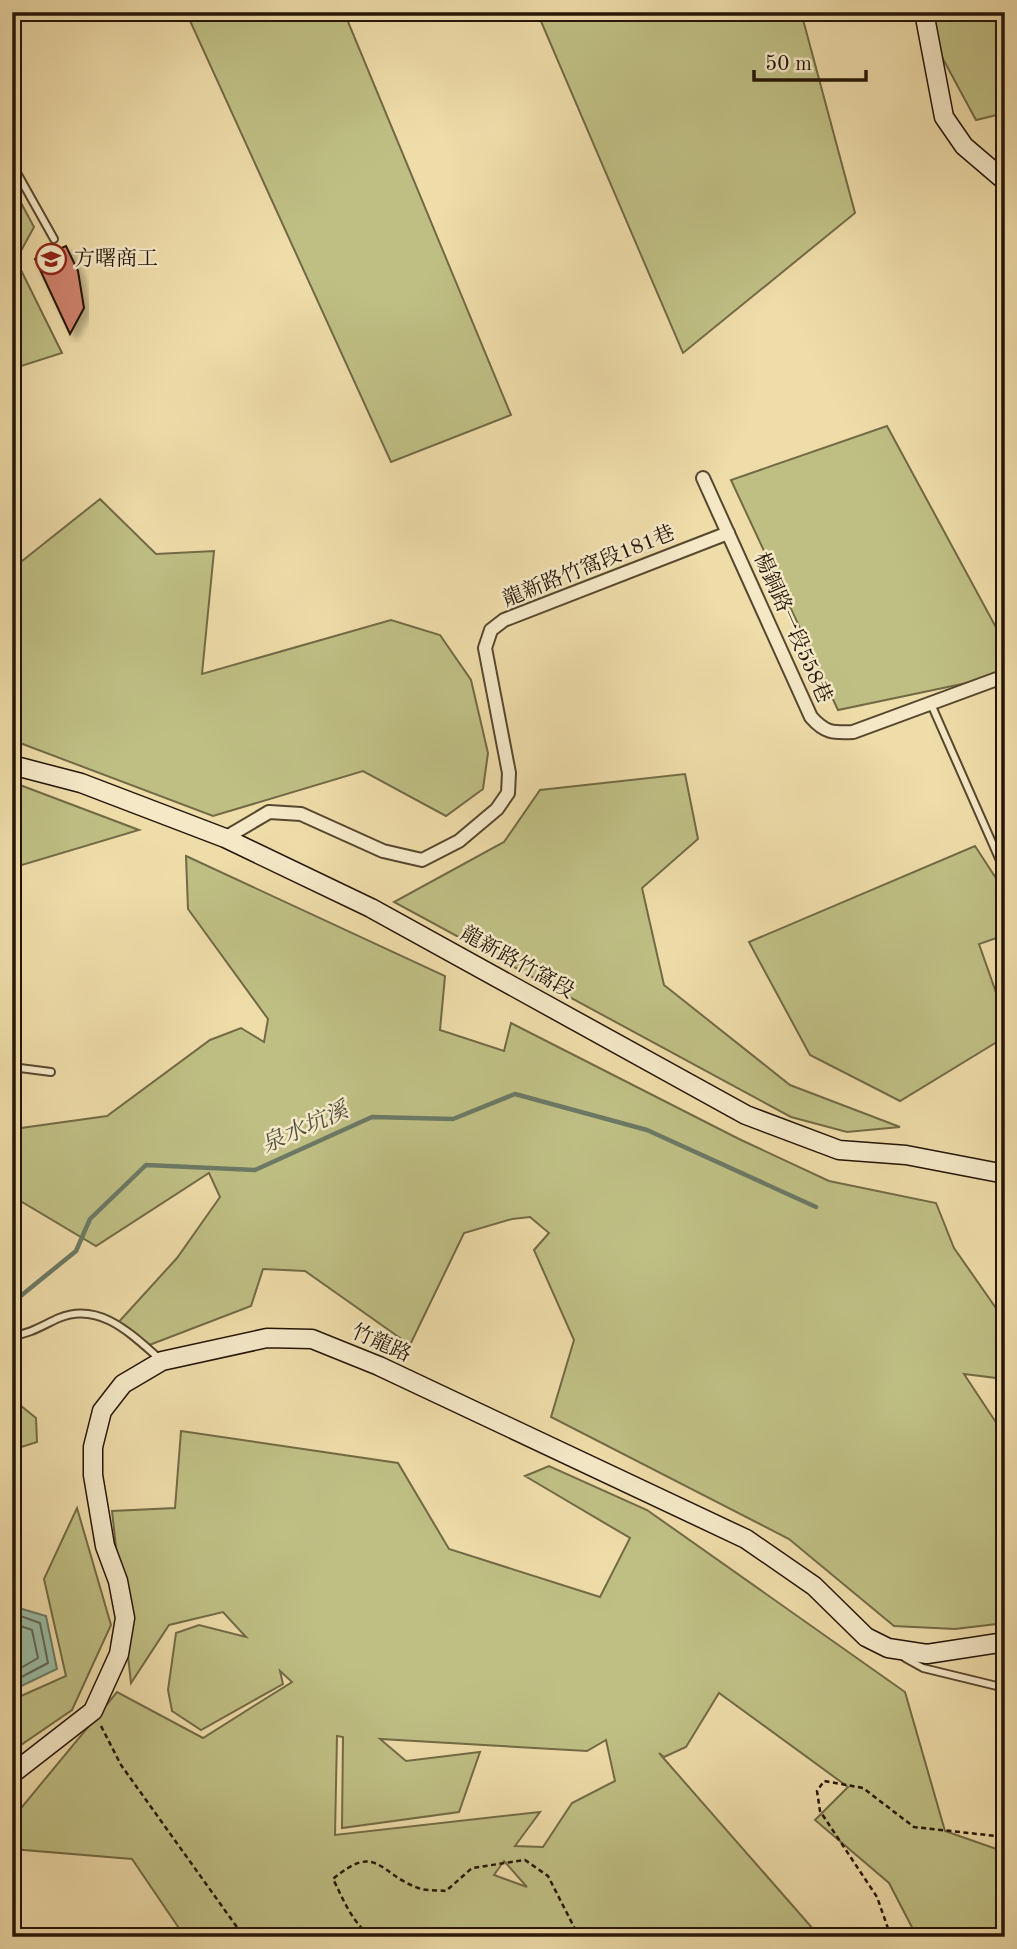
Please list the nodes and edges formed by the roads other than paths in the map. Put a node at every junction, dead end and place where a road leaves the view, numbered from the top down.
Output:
1 (924, 12) edge
2 (12, 164) edge
3 (1005, 181) edge
4 (54, 239) dead end
5 (703, 478) dead end
6 (728, 533) junction
7 (1005, 676) edge
8 (930, 702) junction
9 (12, 765) edge
10 (225, 838) junction
11 (1005, 872) edge
12 (12, 1067) edge
13 (51, 1072) dead end
14 (1005, 1174) edge
15 (12, 1336) edge
16 (162, 1361) junction
17 (1005, 1642) edge
18 (888, 1648) junction
19 (1005, 1688) edge
20 (12, 1774) edge

1 - 3 street
2 - 4 lane
5 - 6 street, 楊銅路一段558巷
6 - 8 street, 楊銅路一段558巷
6 - 10 street, 龍新路竹窩段181巷
7 - 8 street, 楊銅路一段558巷
8 - 11 lane
9 - 10 street, 龍新路竹窩段
10 - 14 street, 龍新路竹窩段
12 - 13 lane
15 - 16 lane
16 - 18 street, 竹龍路
16 - 20 street, 竹龍路
17 - 18 street, 竹龍路
18 - 19 lane

